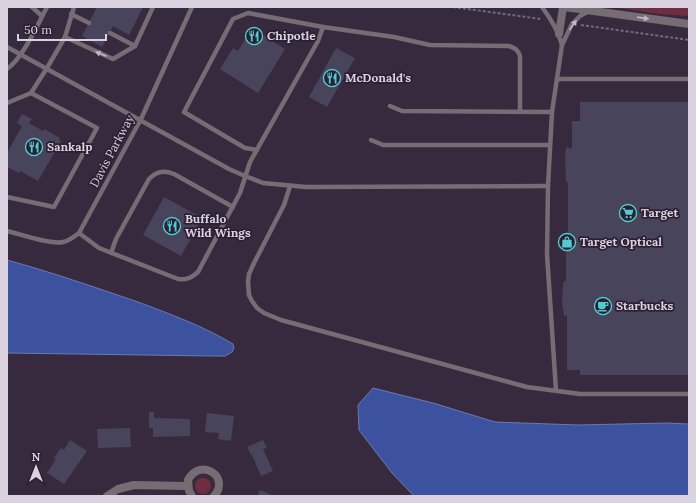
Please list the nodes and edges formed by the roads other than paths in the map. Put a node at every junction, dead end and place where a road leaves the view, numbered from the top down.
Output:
1 (32, 7) edge
2 (47, 7) edge
3 (74, 7) edge
4 (153, 7) edge
5 (192, 7) edge
6 (542, 7) edge
7 (563, 7) edge
8 (590, 11) junction
9 (71, 14) junction
10 (42, 16) junction
11 (89, 23) dead end
12 (689, 24) edge
13 (323, 27) junction
14 (110, 33) dead end
15 (559, 34) junction
16 (65, 37) junction
17 (562, 45) junction
18 (135, 46) junction
19 (7, 47) edge
20 (21, 54) junction
21 (47, 68) junction
22 (7, 69) edge
23 (557, 79) junction
24 (689, 79) edge
25 (31, 93) junction
26 (7, 104) edge
27 (390, 106) dead end
28 (520, 112) junction
29 (552, 112) junction
30 (141, 119) junction
31 (371, 140) dead end
32 (550, 145) junction
33 (257, 150) junction
34 (245, 176) junction
35 (290, 186) junction
36 (548, 186) junction
37 (7, 197) edge
38 (233, 207) junction
39 (7, 231) edge
40 (79, 233) junction
41 (111, 253) junction
42 (556, 391) junction
43 (689, 394) edge
44 (188, 486) junction
45 (107, 496) edge
46 (192, 496) edge
47 (214, 496) edge

1 - 10 lane
2 - 10 lane
3 - 9 lane
4 - 18 lane
5 - 30 lane, Davis Parkway
6 - 15 lane
7 - 8 street
7 - 15 street
8 -> 12 street
17 -> 8 lane
9 - 11 lane
9 - 16 lane
10 - 20 lane
13 - 28 lane
13 - 33 lane
13 - 33 lane
14 - 18 lane
15 - 17 lane
18 -> 16 lane
16 - 21 lane
17 - 23 lane
19 - 20 lane
20 - 21 lane
20 - 22 lane
21 - 25 lane
21 - 30 lane
23 - 24 lane
23 - 29 lane
25 - 26 lane
25 - 37 lane
27 - 28 lane
28 - 29 lane
29 - 32 lane
30 - 34 lane
30 - 40 lane, Davis Parkway
31 - 32 lane
32 - 36 lane
33 - 34 lane
34 - 35 lane
34 - 38 lane
35 - 36 lane
35 - 42 lane
36 - 42 lane
38 - 41 lane
38 - 41 lane
39 - 40 lane, Davis Parkway
40 - 41 lane
42 - 43 lane
44 - 45 street
44 - 46 street
44 - 47 street

